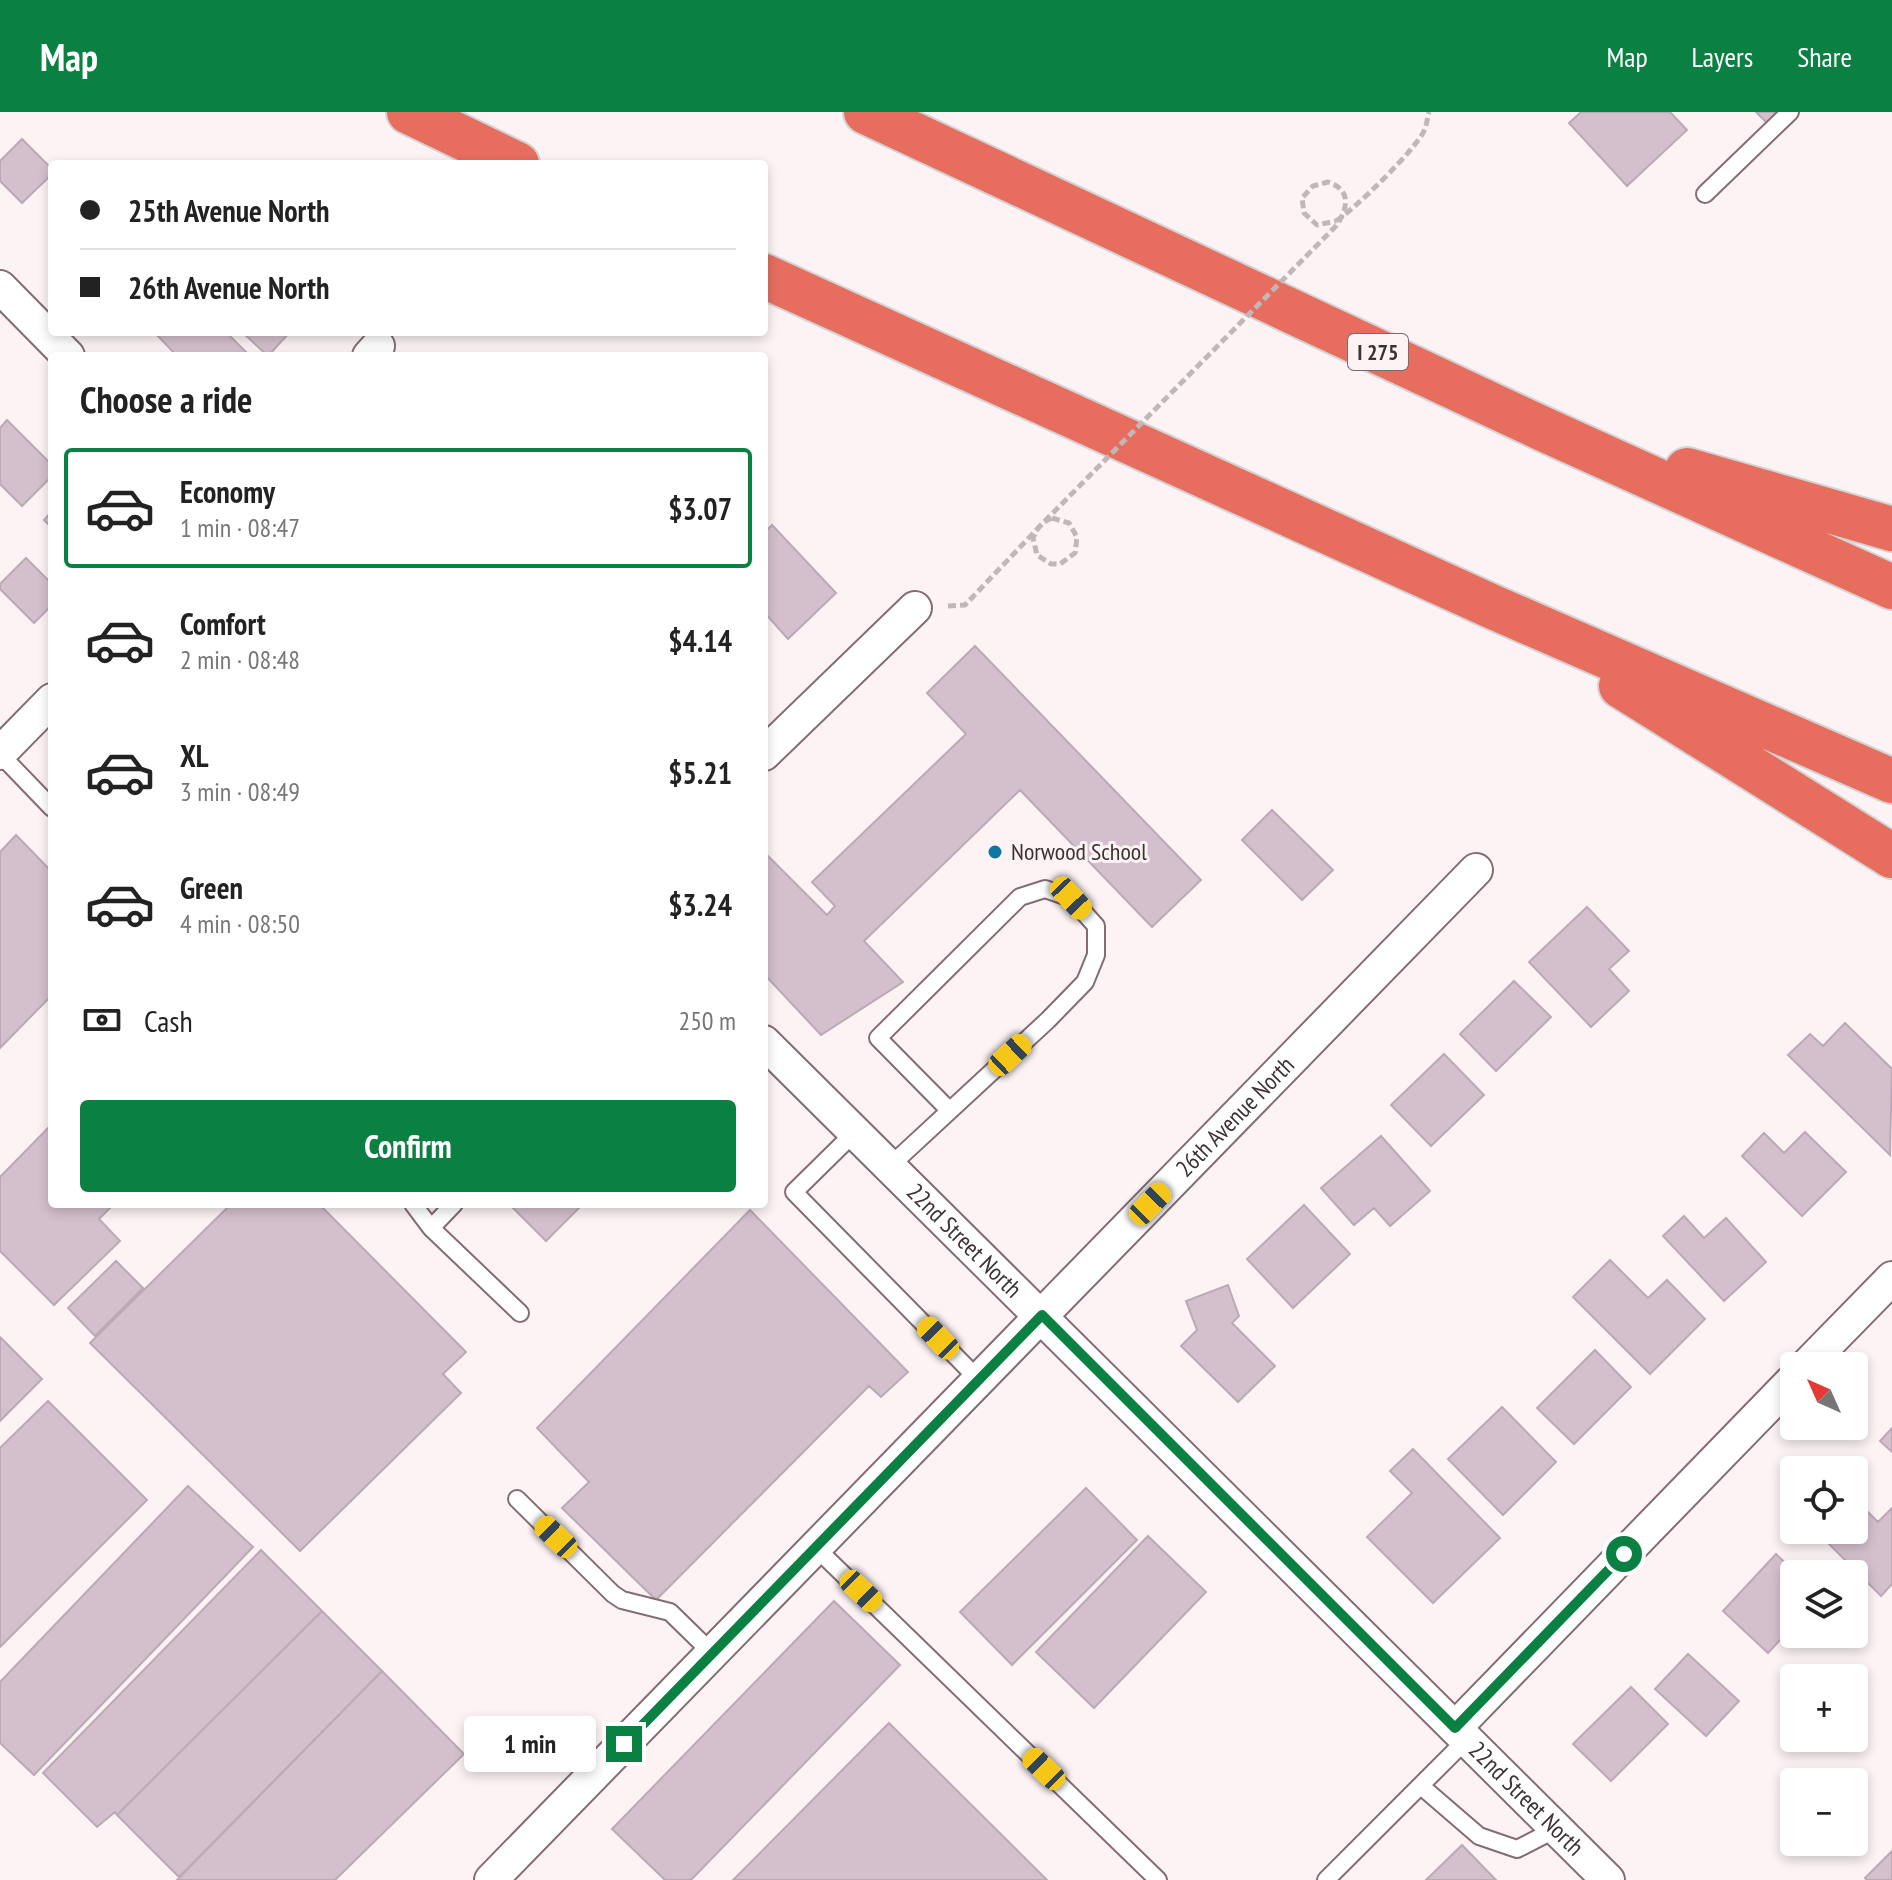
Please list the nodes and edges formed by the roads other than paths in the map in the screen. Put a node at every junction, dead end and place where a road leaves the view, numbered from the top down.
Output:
1 (409, 112) edge
2 (866, 112) edge
3 (1790, 112) edge
4 (509, 160) edge
5 (1705, 194) dead end
6 (768, 278) edge
7 (0, 287) edge
8 (48, 336) edge
9 (48, 336) edge
10 (64, 352) edge
11 (1541, 428) junction
12 (1892, 529) edge
13 (1892, 587) edge
14 (1493, 607) junction
15 (915, 608) road end
16 (48, 704) edge
17 (768, 750) edge
18 (0, 753) edge
19 (1892, 781) edge
20 (48, 804) edge
21 (1892, 856) edge
22 (1476, 870) dead end
23 (768, 1046) edge
24 (949, 1110) junction
25 (855, 1132) junction
26 (890, 1166) junction
27 (416, 1208) edge
28 (450, 1208) edge
29 (431, 1228) junction
30 (1892, 1278) edge
31 (520, 1313) dead end
32 (1042, 1315) junction
33 (1820, 1352) edge
34 (979, 1380) junction
35 (1780, 1394) edge
36 (517, 1499) dead end
37 (815, 1547) junction
38 (712, 1653) junction
39 (1461, 1734) junction
40 (1421, 1786) junction
41 (1556, 1829) junction
42 (491, 1880) edge
43 (1158, 1880) edge
44 (1326, 1880) edge
45 (1608, 1880) edge

1 - 4 highway
2 - 11 highway, I 275
3 - 5 lane
6 - 14 highway
7 - 8 street
9 - 10 street
11 - 12 highway
11 - 13 highway, I 275
14 - 19 highway
14 - 21 highway
15 - 17 street
16 - 18 street
18 - 20 lane
22 - 32 street, 26th Avenue North
23 - 25 street, 22nd Street North
24 - 24 lane
24 - 26 lane
25 - 26 street, 22nd Street North
25 - 34 lane
26 - 32 street, 22nd Street North
27 - 29 lane
28 - 29 lane
29 - 31 lane
30 - 33 street
32 - 34 street, 26th Avenue North
32 - 39 street, 22nd Street North
34 - 37 street, 26th Avenue North
35 - 39 street
36 - 38 lane
37 - 38 street, 26th Avenue North
37 - 43 lane
38 - 42 street, 26th Avenue North
39 - 40 lane
39 - 41 street, 22nd Street North
40 - 41 lane
40 - 44 lane
41 - 45 street, 22nd Street North

